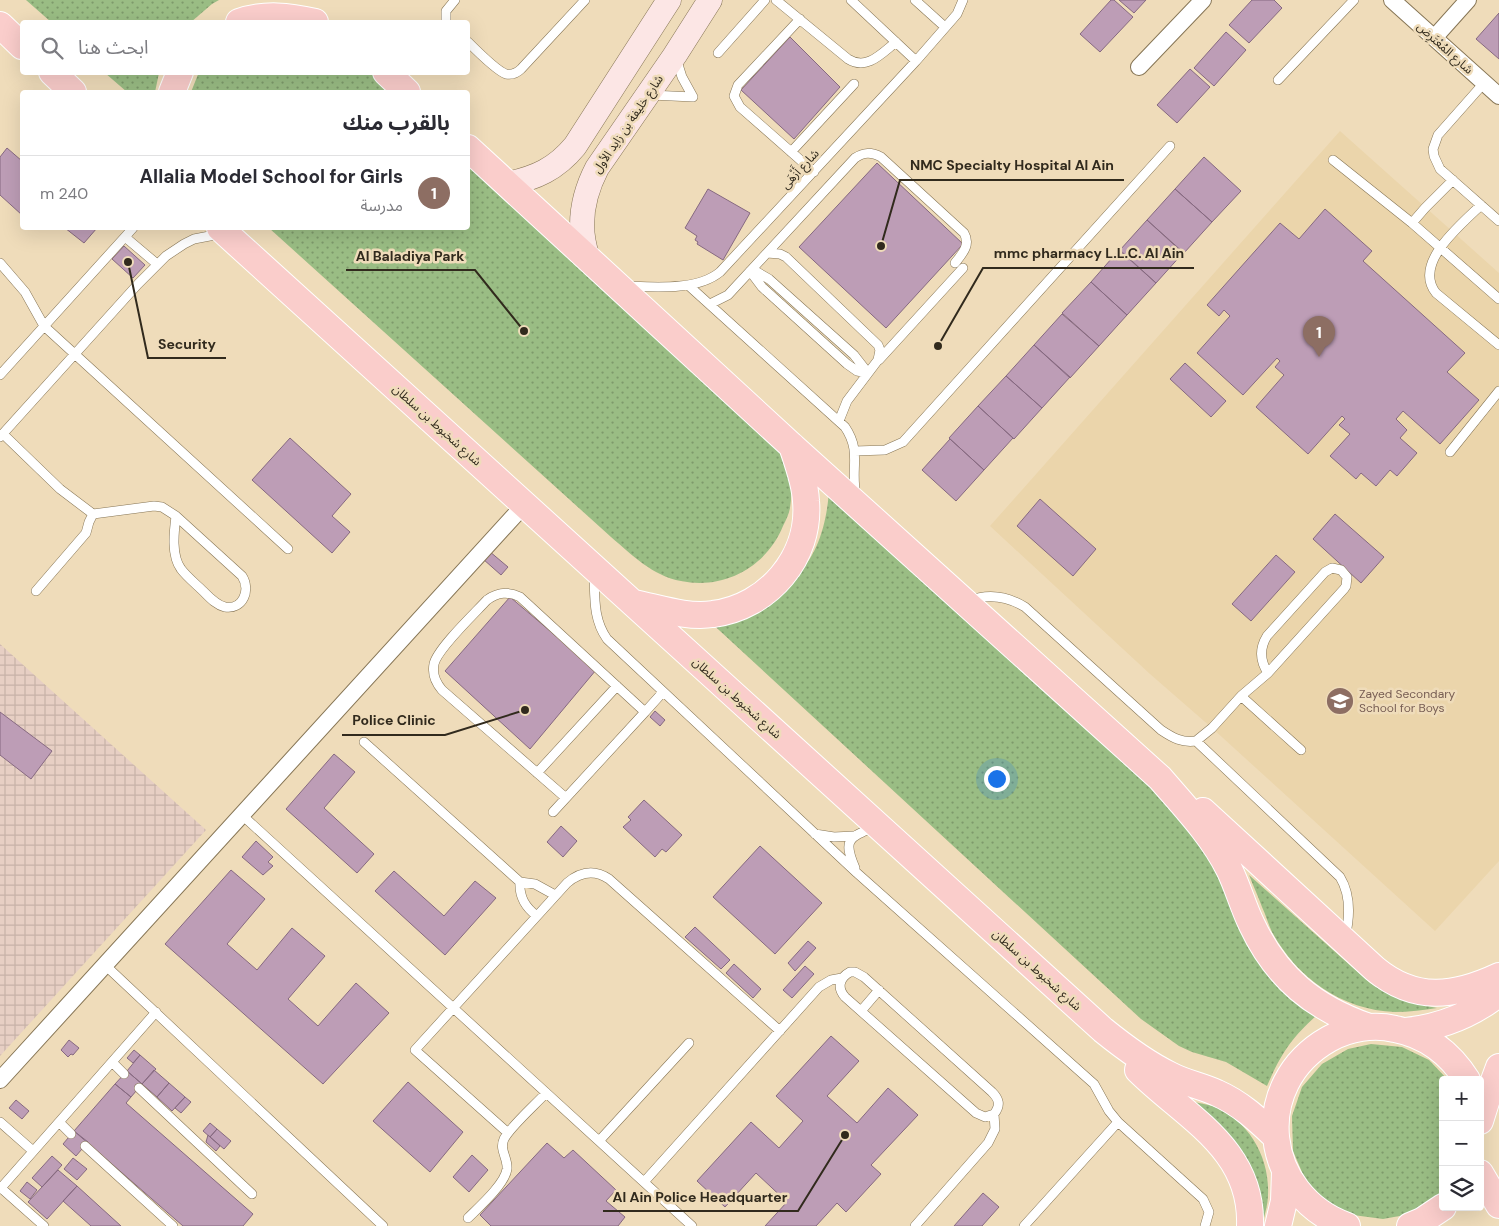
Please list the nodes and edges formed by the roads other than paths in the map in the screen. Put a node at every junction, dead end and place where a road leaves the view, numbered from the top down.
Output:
1 (306, 0) edge
2 (455, 0) edge
3 (585, 0) edge
4 (669, 0) edge
5 (682, 0) edge
6 (710, 0) edge
7 (765, 0) edge
8 (776, 0) edge
9 (851, 0) edge
10 (915, 0) edge
11 (963, 0) edge
12 (1203, 0) edge
13 (1354, 0) edge
14 (1392, 0) edge
15 (1468, 0) edge
16 (800, 19) junction
17 (247, 20) edge
18 (307, 20) edge
19 (329, 20) edge
20 (446, 20) edge
21 (0, 25) edge
22 (945, 27) junction
23 (1434, 38) junction
24 (896, 42) junction
25 (20, 44) edge
26 (470, 44) edge
27 (718, 53) dead end
28 (675, 54) junction
29 (916, 61) junction
30 (1139, 67) dead end
31 (55, 75) edge
32 (179, 75) edge
33 (389, 75) edge
34 (1278, 80) dead end
35 (1484, 83) junction
36 (854, 84) dead end
37 (71, 90) edge
38 (173, 90) edge
39 (405, 90) edge
40 (647, 95) junction
41 (1499, 96) edge
42 (1170, 146) dead end
43 (470, 150) edge
44 (791, 152) junction
45 (1333, 160) dead end
46 (814, 172) junction
47 (1453, 180) junction
48 (507, 184) junction
49 (1481, 205) junction
50 (1499, 221) edge
51 (1412, 223) junction
52 (131, 230) edge
53 (223, 231) edge
54 (125, 237) junction
55 (1439, 247) junction
56 (767, 254) junction
57 (588, 258) junction
58 (0, 264) edge
59 (157, 264) junction
60 (750, 271) junction
61 (688, 285) junction
62 (618, 286) junction
63 (1499, 299) edge
64 (710, 304) junction
65 (44, 326) junction
66 (1499, 345) edge
67 (75, 354) junction
68 (878, 360) junction
69 (868, 373) junction
70 (0, 375) edge
71 (1499, 391) edge
72 (838, 421) junction
73 (1, 436) edge
74 (792, 446) junction
75 (855, 451) junction
76 (1450, 452) dead end
77 (525, 504) junction
78 (861, 507) junction
79 (93, 514) junction
80 (176, 516) junction
81 (288, 549) dead end
82 (594, 566) junction
83 (36, 591) dead end
84 (633, 602) junction
85 (966, 602) junction
86 (1268, 673) junction
87 (617, 686) junction
88 (663, 692) junction
89 (1241, 696) junction
90 (645, 712) junction
91 (1196, 741) junction
92 (364, 742) dead end
93 (1300, 750) dead end
94 (538, 774) junction
95 (1160, 778) junction
96 (566, 798) junction
97 (553, 812) dead end
98 (242, 815) junction
99 (878, 825) junction
100 (815, 833) junction
101 (854, 836) junction
102 (857, 873) junction
103 (520, 882) junction
104 (555, 895) junction
105 (537, 916) junction
106 (1345, 941) junction
107 (105, 965) junction
108 (1499, 976) edge
109 (842, 978) junction
110 (879, 990) junction
111 (1499, 993) edge
112 (453, 1008) junction
113 (861, 1011) junction
114 (156, 1012) junction
115 (1369, 1027) junction
116 (1103, 1030) junction
117 (780, 1031) junction
118 (1406, 1031) junction
119 (689, 1043) dead end
120 (112, 1062) junction
121 (1499, 1068) edge
122 (124, 1074) dead end
123 (1464, 1076) edge
124 (0, 1080) edge
125 (139, 1088) dead end
126 (546, 1093) junction
127 (1484, 1108) edge
128 (994, 1114) junction
129 (0, 1122) edge
130 (59, 1122) junction
131 (1118, 1122) junction
132 (508, 1133) junction
133 (71, 1134) dead end
134 (1276, 1136) junction
135 (599, 1141) junction
136 (85, 1146) dead end
137 (33, 1151) junction
138 (1285, 1172) junction
139 (1484, 1180) edge
140 (644, 1182) junction
141 (1, 1188) edge
142 (252, 1194) dead end
143 (1499, 1205) edge
144 (468, 1218) dead end
145 (681, 1223) edge
146 (916, 1225) edge
147 (44, 1226) edge
148 (173, 1226) edge
149 (383, 1226) edge
150 (692, 1226) edge
151 (1024, 1226) edge
152 (1205, 1226) edge
153 (1250, 1226) edge
154 (1278, 1226) edge
155 (1346, 1226) edge

1 - 19 main road
2 - 20 lane
3 - 26 lane
4 - 48 main road
5 - 40 main road
6 - 28 main road, شارع خليفة بن زايد الأول
7 - 27 lane
8 - 16 lane
9 - 24 lane
10 - 22 lane
11 - 22 lane, شارع أَزْهَى
12 - 30 street
13 - 34 lane
14 - 23 street, شارع المُعْتَرِض
15 - 23 street
16 - 24 lane
16 - 44 lane
17 - 18 main road
21 - 25 main road
22 - 29 lane, شارع أَزْهَى
23 - 35 street, شارع المُعْتَرِض
24 - 29 lane
28 - 40 main road, شارع خليفة بن زايد الأول
28 - 40 lane
29 - 46 lane, شارع أَزْهَى
31 - 37 main road
32 - 38 main road
33 - 39 main road
35 - 41 street, شارع المُعْتَرِض
35 - 47 lane
36 - 44 lane
40 - 57 main road, شارع خليفة بن زايد الأول
42 - 75 lane
43 - 48 main road
44 - 46 lane
45 - 51 lane
46 - 61 lane, شارع أَزْهَى
47 - 49 lane
47 - 51 lane
48 - 57 main road
49 - 50 lane
49 - 55 lane
51 - 55 lane
52 - 54 lane
53 - 59 lane
53 - 77 main road, شارع شخبوط بن سلطان
54 - 59 lane
54 - 65 lane
55 - 63 lane
55 - 66 lane
56 - 60 lane
56 - 68 lane
56 - 68 lane
57 - 62 main road
58 - 65 lane
59 - 67 lane
60 - 64 lane
60 - 69 lane
61 - 62 lane, شارع أَزْهَى
61 - 64 lane
62 - 74 main road
64 - 72 lane
65 - 67 lane
65 - 70 lane
67 - 73 lane
67 - 81 lane
68 - 69 lane
69 - 72 lane
71 - 76 lane
72 - 75 lane
73 - 79 lane
74 - 78 main road
74 - 84 main road
75 - 78 lane
77 - 82 main road, شارع شخبوط بن سلطان
77 - 98 street
78 - 85 main road
79 - 80 lane
79 - 83 lane
80 - 80 lane
82 - 84 main road, شارع شخبوط بن سلطان
82 - 88 lane
84 - 99 main road, شارع شخبوط بن سلطان
85 - 91 lane
85 - 95 main road
86 - 86 lane
86 - 89 lane
87 - 90 lane
87 - 94 lane
87 - 94 lane
88 - 90 lane
88 - 100 lane
89 - 91 lane
89 - 93 lane
90 - 96 lane
91 - 106 lane
92 - 103 lane
94 - 96 lane
95 - 106 main road
95 - 115 main road
96 - 97 lane
98 - 107 street
98 - 112 lane
99 - 101 lane
99 - 116 main road, شارع شخبوط بن سلطان
100 - 101 lane
100 - 102 lane
101 - 102 lane
102 - 131 lane
103 - 104 lane
103 - 105 lane
104 - 105 lane
104 - 117 lane
105 - 112 lane
106 - 108 main road
107 - 114 lane
107 - 124 street
109 - 110 lane
109 - 113 lane
109 - 117 lane
110 - 113 lane
110 - 128 lane
111 - 118 main road
112 - 126 lane
112 - 132 lane
113 - 128 lane
114 - 120 lane
114 - 149 lane
115 - 118 main road
115 - 134 main road
116 - 134 main road, شارع شخبوط بن سلطان
116 - 153 main road
117 - 140 lane
118 - 123 main road
119 - 135 lane
120 - 122 lane
120 - 130 lane
121 - 127 main road
125 - 142 lane
126 - 132 lane
126 - 135 lane
128 - 146 lane
129 - 137 lane
130 - 133 lane
130 - 137 lane
131 - 151 lane
131 - 152 lane
132 - 144 lane
134 - 138 main road
135 - 140 lane
136 - 148 lane
137 - 141 lane
138 - 154 main road
138 - 155 main road
139 - 143 main road
140 - 145 lane
141 - 147 lane
145 - 150 lane

